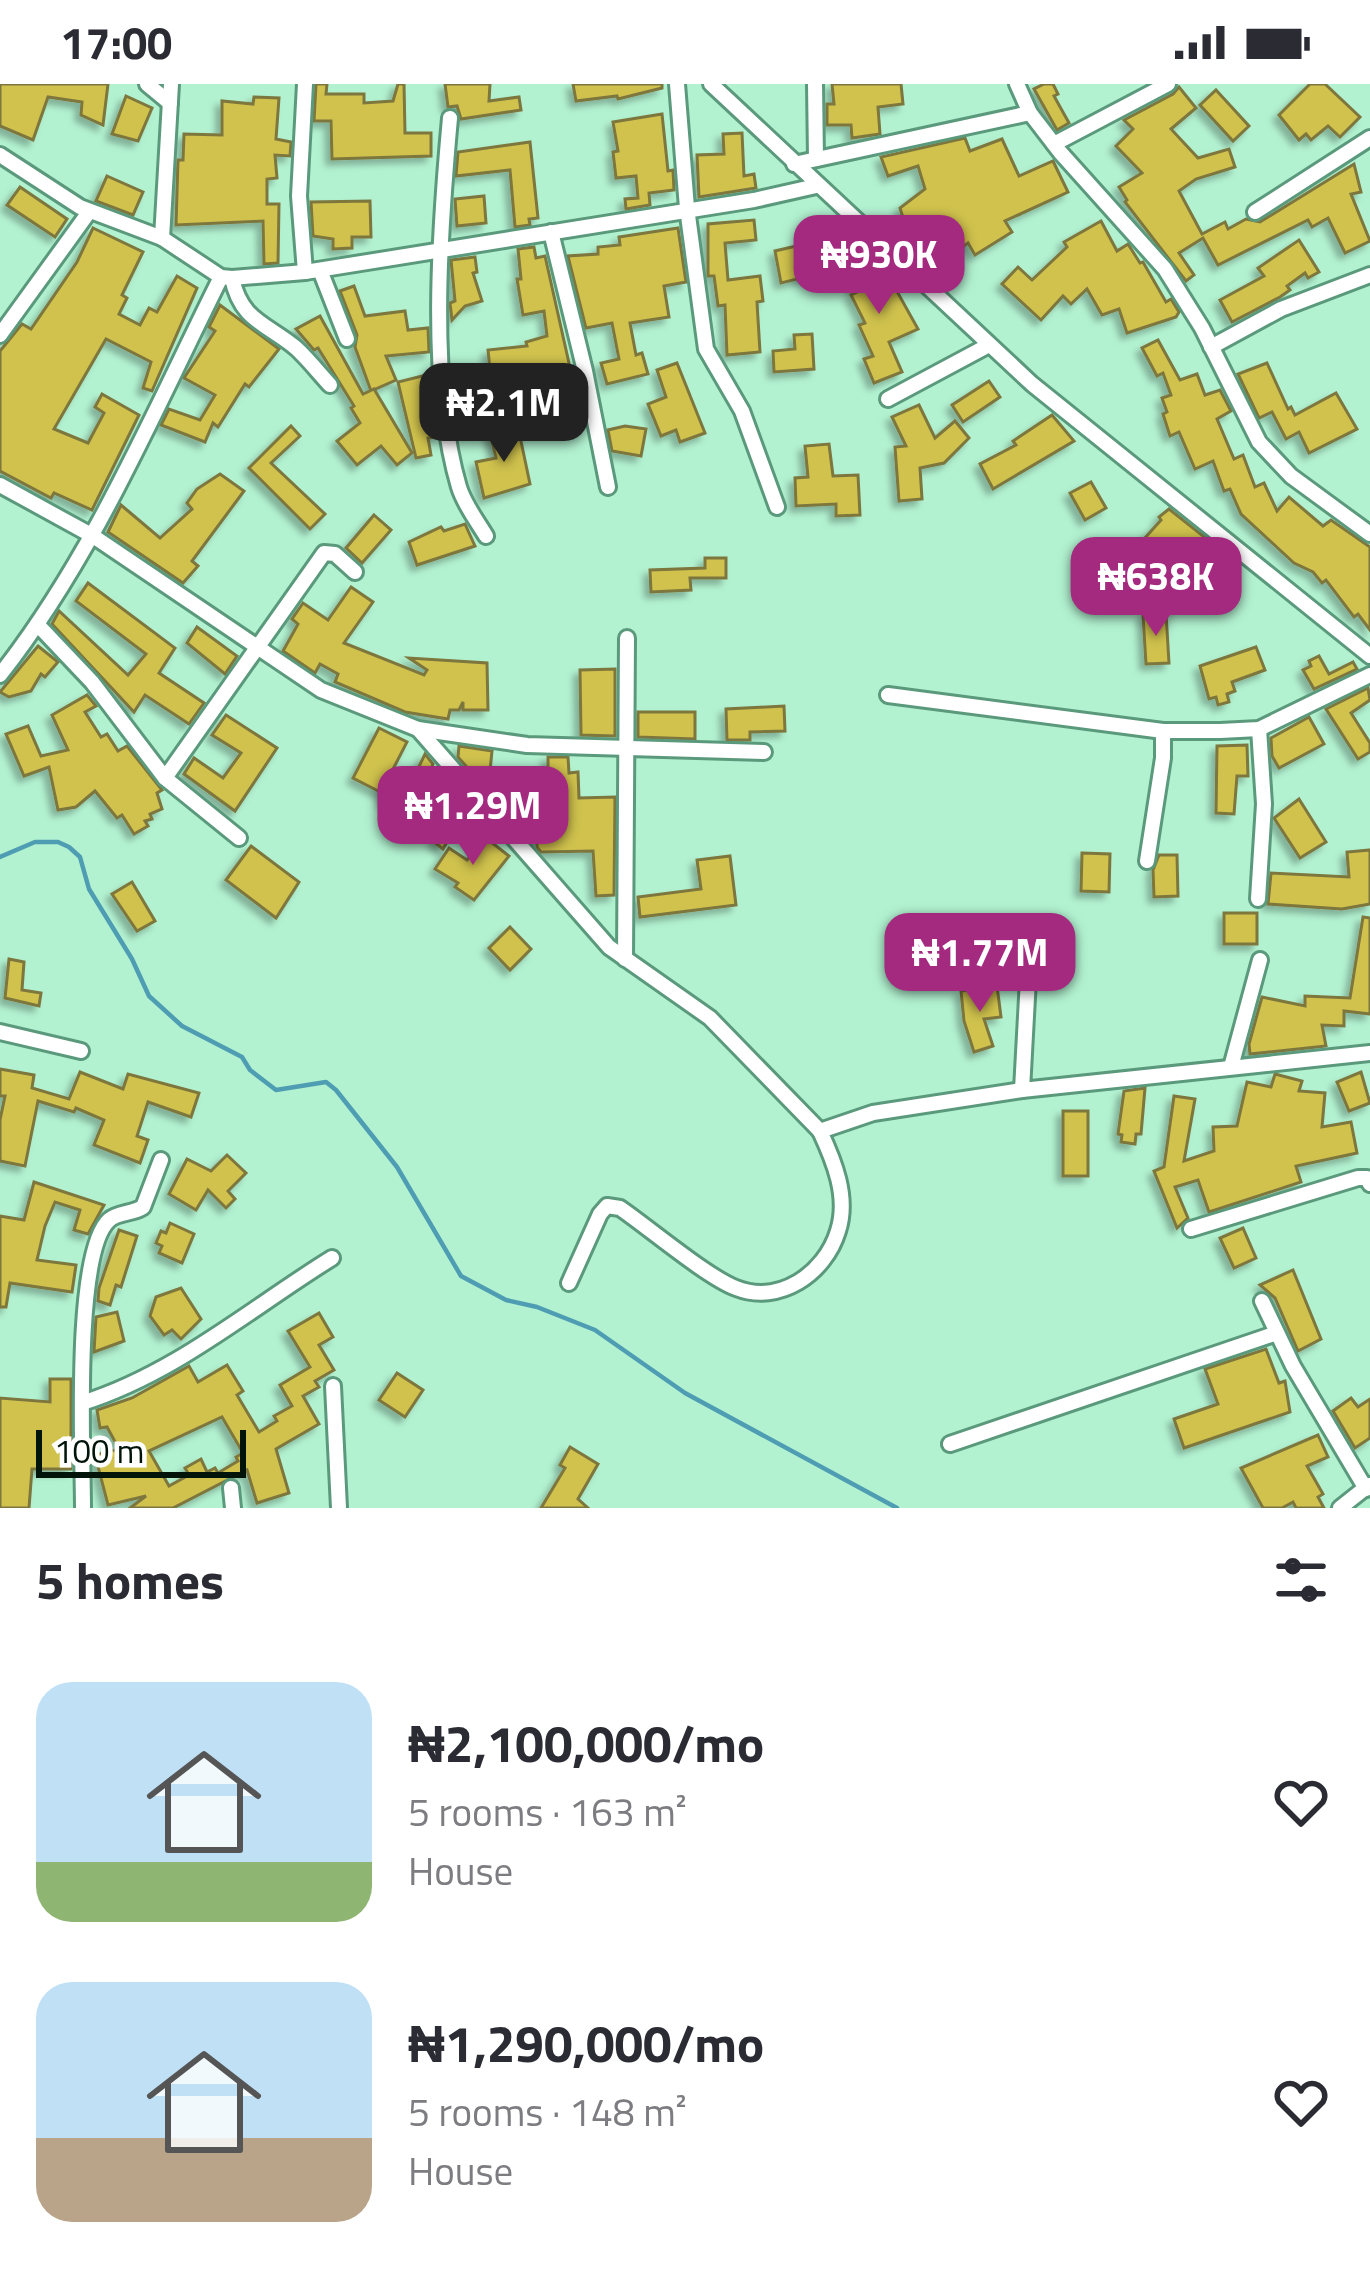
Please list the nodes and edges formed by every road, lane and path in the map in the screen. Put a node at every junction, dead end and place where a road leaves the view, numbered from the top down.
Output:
1 (147, 84) edge
2 (170, 84) edge
3 (305, 84) edge
4 (677, 84) edge
5 (711, 84) edge
6 (814, 84) edge
7 (1018, 84) edge
8 (1168, 84) edge
9 (170, 103) junction
10 (1030, 113) junction
11 (450, 118) dead end
12 (1370, 139) edge
13 (1054, 145) junction
14 (0, 154) edge
15 (816, 159) junction
16 (794, 164) junction
17 (816, 185) junction
18 (687, 208) junction
19 (89, 212) junction
20 (1256, 212) dead end
21 (551, 232) junction
22 (162, 238) junction
23 (442, 249) junction
24 (312, 271) junction
25 (1370, 274) edge
26 (226, 278) junction
27 (0, 335) edge
28 (347, 339) dead end
29 (989, 344) junction
30 (1211, 346) junction
31 (330, 385) dead end
32 (590, 398) junction
33 (888, 399) dead end
34 (447, 432) junction
35 (0, 485) edge
36 (608, 487) dead end
37 (778, 507) dead end
38 (1370, 534) edge
39 (92, 536) junction
40 (486, 536) dead end
41 (355, 572) dead end
42 (38, 626) junction
43 (627, 638) dead end
44 (258, 649) junction
45 (1370, 656) edge
46 (0, 675) edge
47 (1370, 675) edge
48 (888, 695) dead end
49 (418, 729) junction
50 (1259, 729) junction
51 (1163, 731) junction
52 (626, 750) junction
53 (764, 752) dead end
54 (165, 778) junction
55 (239, 838) dead end
56 (1147, 861) dead end
57 (1258, 899) dead end
58 (1030, 943) dead end
59 (625, 959) junction
60 (1260, 960) dead end
61 (0, 1033) edge
62 (81, 1051) dead end
63 (1370, 1053) edge
64 (1231, 1067) junction
65 (1022, 1090) junction
66 (820, 1131) junction
67 (161, 1160) dead end
68 (1370, 1184) edge
69 (1190, 1229) dead end
70 (332, 1258) dead end
71 (568, 1283) dead end
72 (1262, 1301) dead end
73 (1277, 1333) junction
74 (333, 1386) dead end
75 (82, 1402) junction
76 (950, 1444) dead end
77 (231, 1488) dead end
78 (1365, 1489) edge
79 (83, 1508) edge
80 (233, 1508) edge
81 (339, 1508) edge
82 (1340, 1508) edge
83 (1370, 1508) edge

1 - 9 street
2 - 9 street
3 - 24 street
4 - 18 street
5 - 16 street
6 - 15 street
7 - 10 street
8 - 13 street
9 - 22 street
10 - 13 street
10 - 15 street
11 - 23 street
12 - 20 street
13 - 30 street
14 - 19 street
15 - 16 street
16 - 17 street
17 - 18 street
17 - 29 street
18 - 21 street
18 - 37 street
19 - 22 street
19 - 27 street
21 - 23 street
21 - 32 street
22 - 26 street
23 - 24 street
23 - 34 street
24 - 26 street
24 - 28 street
25 - 30 street
26 - 31 street
26 - 39 street
29 - 33 street
29 - 45 street
30 - 38 street
32 - 34 street
32 - 36 street
34 - 40 street
35 - 39 street
39 - 42 street
39 - 44 street
41 - 44 street
42 - 46 street
42 - 54 street
43 - 52 street
44 - 49 street
44 - 54 street
47 - 50 street
48 - 51 street
49 - 52 street
49 - 59 street
50 - 51 street
50 - 57 street
51 - 56 street
52 - 53 street
52 - 59 street
54 - 55 street
58 - 65 street
59 - 66 street
60 - 64 street
61 - 62 street
63 - 64 street
64 - 65 street
65 - 66 street
66 - 71 street
67 - 75 street
68 - 69 street
70 - 75 street
72 - 73 street
73 - 76 street
73 - 78 street
74 - 81 street
75 - 79 street
77 - 80 street
78 - 82 street
78 - 83 street

